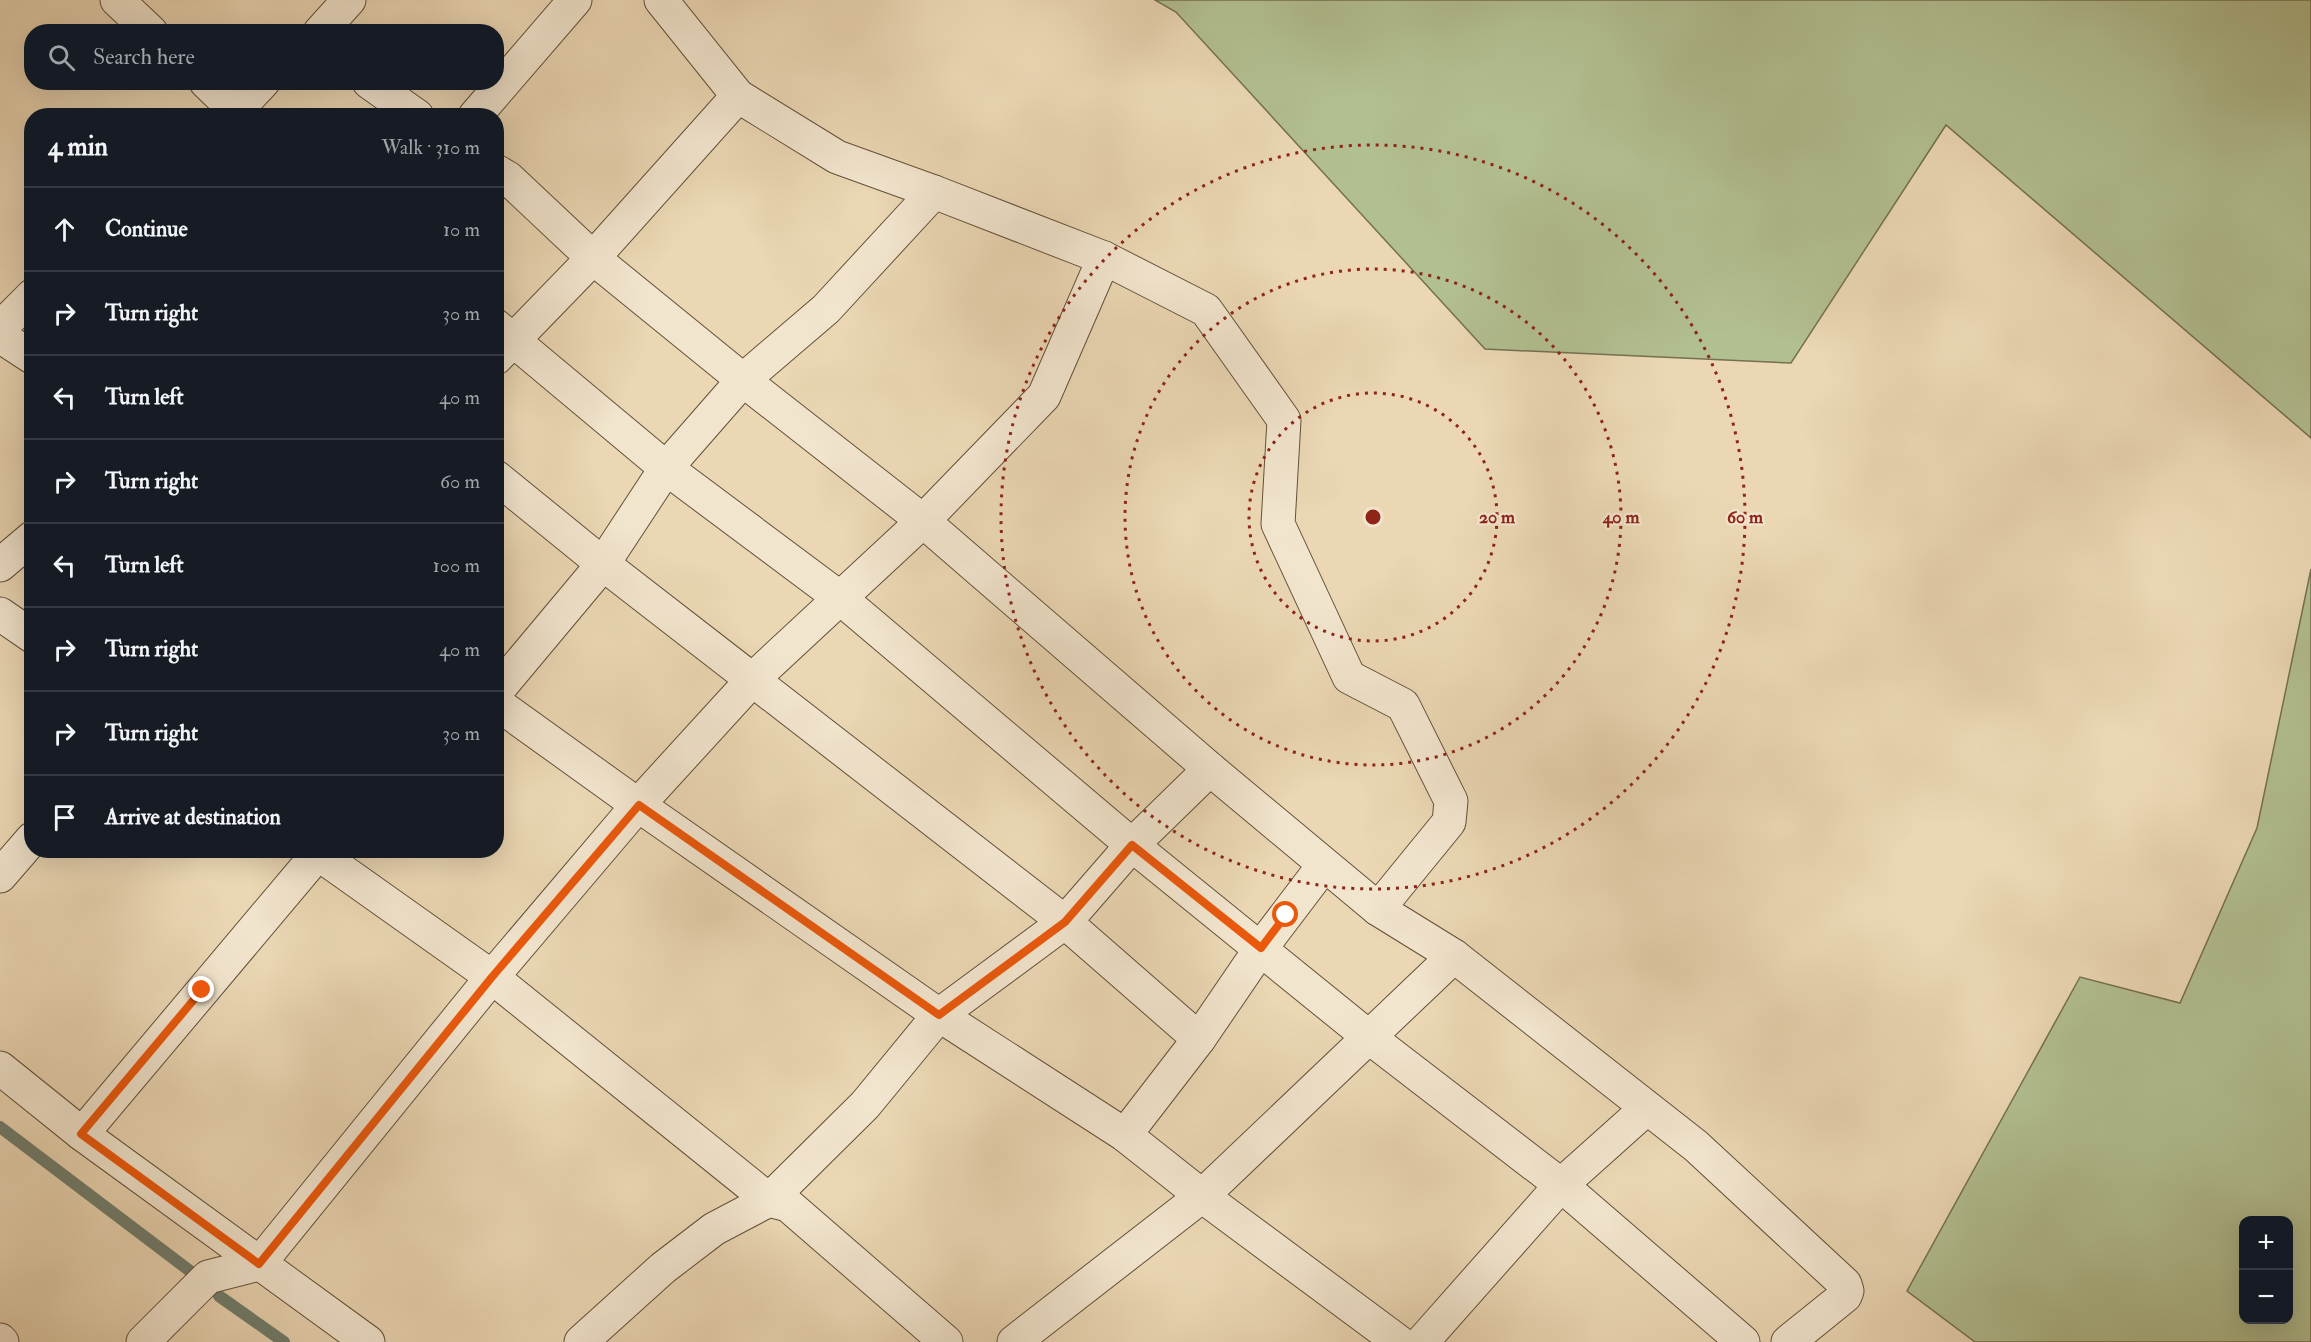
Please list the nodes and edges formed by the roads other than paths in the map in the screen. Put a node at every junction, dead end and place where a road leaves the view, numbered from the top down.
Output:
1 (117, 0) edge
2 (349, 0) edge
3 (575, 0) edge
4 (661, 0) edge
5 (142, 24) edge
6 (327, 24) edge
7 (504, 82) edge
8 (214, 90) edge
9 (256, 90) edge
10 (380, 90) edge
11 (497, 90) edge
12 (738, 96) junction
13 (230, 108) edge
14 (241, 108) edge
15 (406, 108) edge
16 (482, 108) edge
17 (504, 176) edge
18 (934, 192) junction
19 (592, 258) junction
20 (1104, 258) junction
21 (24, 304) edge
22 (0, 328) edge
23 (0, 336) edge
24 (504, 339) edge
25 (504, 343) edge
26 (24, 352) edge
27 (743, 380) junction
28 (666, 468) junction
29 (504, 484) edge
30 (923, 521) junction
31 (24, 545) edge
32 (603, 564) junction
33 (0, 565) edge
34 (840, 598) junction
35 (0, 614) edge
36 (24, 630) edge
37 (753, 679) junction
38 (504, 682) edge
39 (504, 709) edge
40 (1210, 769) junction
41 (639, 805) junction
42 (1132, 845) junction
43 (24, 848) edge
44 (312, 858) edge
45 (325, 858) edge
46 (1324, 865) junction
47 (0, 876) edge
48 (1378, 909) junction
49 (1065, 922) junction
50 (1261, 948) junction
51 (1454, 956) junction
52 (492, 977) junction
53 (939, 1015) junction
54 (1370, 1038) junction
55 (1199, 1039) junction
56 (0, 1068) edge
57 (1647, 1108) junction
58 (81, 1134) junction
59 (1125, 1135) junction
60 (1561, 1185) junction
61 (1202, 1196) junction
62 (770, 1200) junction
63 (259, 1264) junction
64 (1792, 1341) edge
65 (142, 1342) edge
66 (368, 1342) edge
67 (581, 1342) edge
68 (946, 1342) edge
69 (1014, 1342) edge
70 (1400, 1342) edge
71 (1422, 1342) edge
72 (1743, 1342) edge

1 - 5 street
2 - 6 street
3 - 7 street
4 - 12 street
8 - 13 street
9 - 14 street
10 - 15 street
11 - 16 street
12 - 18 street
12 - 19 street
17 - 19 street
18 - 20 street
18 - 27 street
19 - 24 street
19 - 27 street
20 - 30 street
20 - 48 street
21 - 22 street
23 - 26 street
25 - 28 street
27 - 28 street
27 - 30 street
28 - 32 street
28 - 34 street
29 - 32 street
30 - 34 street
30 - 40 street
31 - 33 street
32 - 37 street
32 - 38 street
34 - 37 street
34 - 42 street
35 - 36 street
37 - 41 street
37 - 49 street
39 - 41 street
40 - 42 street
40 - 46 street
41 - 52 street
41 - 53 street
42 - 49 street
42 - 50 street
43 - 47 street
44 - 58 street
45 - 52 street
46 - 48 street
46 - 50 street
48 - 51 street
49 - 53 street
49 - 55 street
50 - 54 street
50 - 55 street
51 - 54 street
51 - 57 street
52 - 62 street
52 - 63 street
53 - 59 street
53 - 62 street
54 - 60 street
54 - 61 street
55 - 59 street
56 - 58 street
57 - 60 street
57 - 64 street
58 - 63 street
59 - 61 street
60 - 71 street
60 - 72 street
61 - 69 street
61 - 70 street
62 - 67 street
62 - 68 street
63 - 65 street
63 - 66 street

